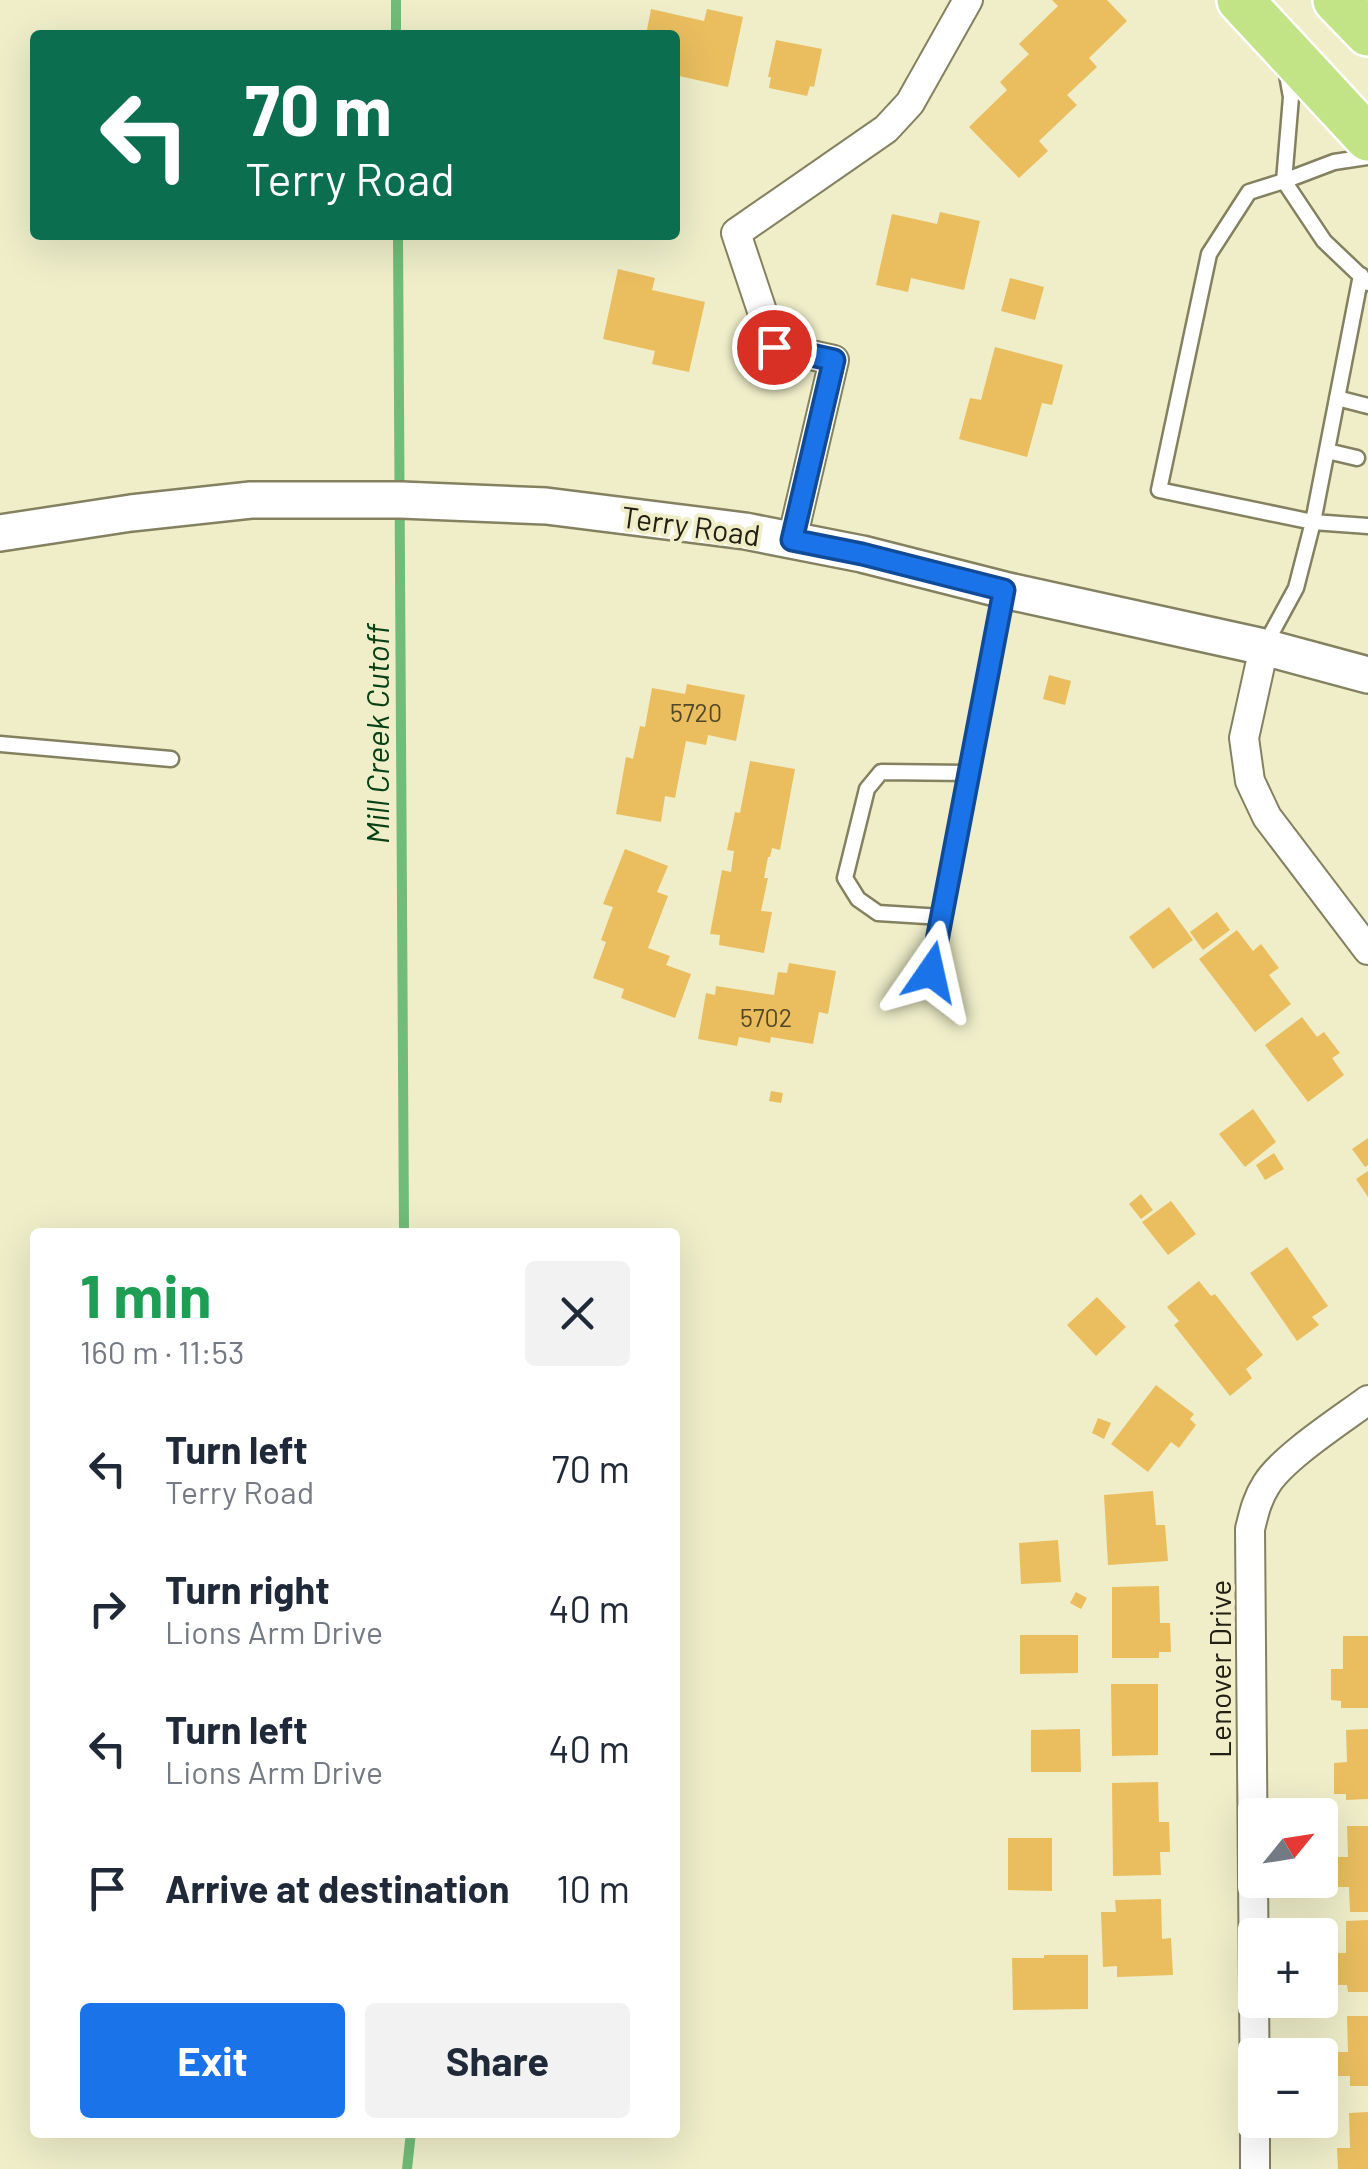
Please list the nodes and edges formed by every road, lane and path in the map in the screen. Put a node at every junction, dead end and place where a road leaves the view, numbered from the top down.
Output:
1 (968, 0) edge
2 (1240, 0) edge
3 (1336, 0) edge
4 (1368, 34) edge
5 (1280, 44) junction
6 (1368, 138) edge
7 (1368, 157) edge
8 (1284, 181) junction
9 (1364, 279) edge
10 (1337, 398) junction
11 (1368, 406) edge
12 (1327, 451) junction
13 (1357, 458) dead end
14 (1312, 522) junction
15 (1368, 526) edge
16 (0, 533) edge
17 (792, 540) junction
18 (1004, 590) junction
19 (1264, 648) junction
20 (1368, 675) edge
21 (0, 744) edge
22 (171, 759) dead end
23 (969, 772) junction
24 (942, 916) junction
25 (1368, 950) edge
26 (931, 972) dead end
27 (1368, 1400) edge
28 (1254, 2038) edge
29 (1255, 2138) edge
30 (1256, 2169) edge

1 - 17 street
2 - 5 highway
3 - 4 highway
5 - 6 highway
5 - 8 lane
7 - 8 lane
8 - 9 lane
8 - 14 lane
9 - 10 lane
10 - 11 lane
10 - 12 lane
12 - 13 lane
12 - 14 lane
14 - 15 lane
14 - 19 lane
16 - 17 street, Terry Road
17 - 18 street, Terry Road
18 - 19 street, Terry Road
18 - 23 lane
19 - 20 street, Terry Road
19 - 25 street
21 - 22 lane
23 - 24 lane
23 - 24 lane
24 - 26 lane
27 - 28 street, Lenover Drive
29 - 30 street

